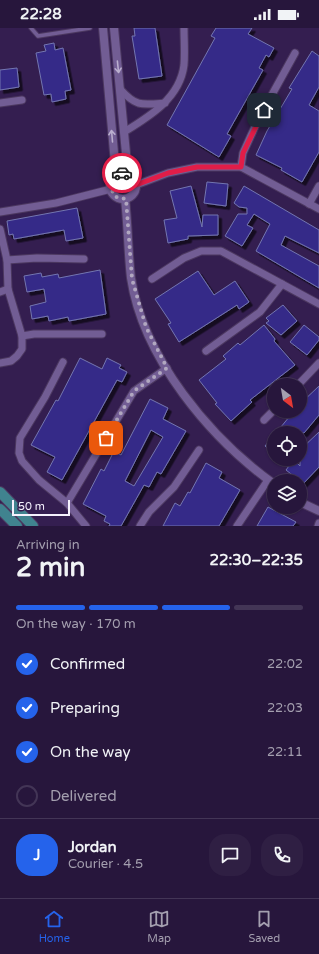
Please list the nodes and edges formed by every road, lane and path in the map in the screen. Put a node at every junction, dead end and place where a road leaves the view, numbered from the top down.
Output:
1 (31, 28) edge
2 (90, 28) edge
3 (103, 28) edge
4 (114, 28) edge
5 (184, 28) edge
6 (295, 53) dead end
7 (120, 89) junction
8 (22, 100) dead end
9 (0, 103) edge
10 (165, 103) junction
11 (124, 132) junction
12 (241, 167) junction
13 (128, 174) junction
14 (116, 175) junction
15 (136, 185) junction
16 (319, 186) edge
17 (111, 189) junction
18 (126, 199) junction
19 (309, 204) junction
20 (319, 209) edge
21 (0, 212) edge
22 (0, 229) edge
23 (84, 259) dead end
24 (7, 260) junction
25 (152, 279) dead end
26 (282, 284) junction
27 (8, 289) junction
28 (0, 292) edge
29 (319, 304) edge
30 (102, 334) dead end
31 (22, 336) junction
32 (206, 351) dead end
33 (63, 362) dead end
34 (0, 363) edge
35 (319, 363) edge
36 (167, 368) junction
37 (305, 378) edge
38 (267, 417) edge
39 (264, 420) dead end
40 (199, 450) dead end
41 (267, 479) edge
42 (267, 487) edge
43 (0, 492) edge
44 (67, 503) junction
45 (307, 505) edge
46 (0, 509) edge
47 (319, 511) edge
48 (319, 523) edge
49 (16, 526) edge
50 (33, 526) edge
51 (86, 526) edge
52 (140, 526) edge
53 (237, 526) edge
54 (318, 526) edge

1 - 2 lane
14 -> 3 street
4 -> 7 street
5 - 10 street
6 - 12 street
7 - 10 street
7 - 11 street
8 - 9 street
10 - 11 street
11 - 13 street
12 - 15 street
12 - 19 street
13 - 14 street
13 - 15 street
14 - 17 street
15 - 18 street
16 - 19 street
17 - 18 street
17 - 21 street
18 - 36 street
19 - 20 street
22 - 24 street
23 - 24 street
24 - 27 street
25 - 26 street
26 - 29 street
26 - 32 street
27 - 28 street
27 - 31 street
30 - 31 street
31 - 34 street
33 - 44 street
35 - 37 street
36 - 41 street
36 - 44 street
38 - 39 street
40 - 52 street
42 - 53 street
43 - 50 main road
44 - 51 street
45 - 47 street
46 - 49 main road
48 - 54 street

